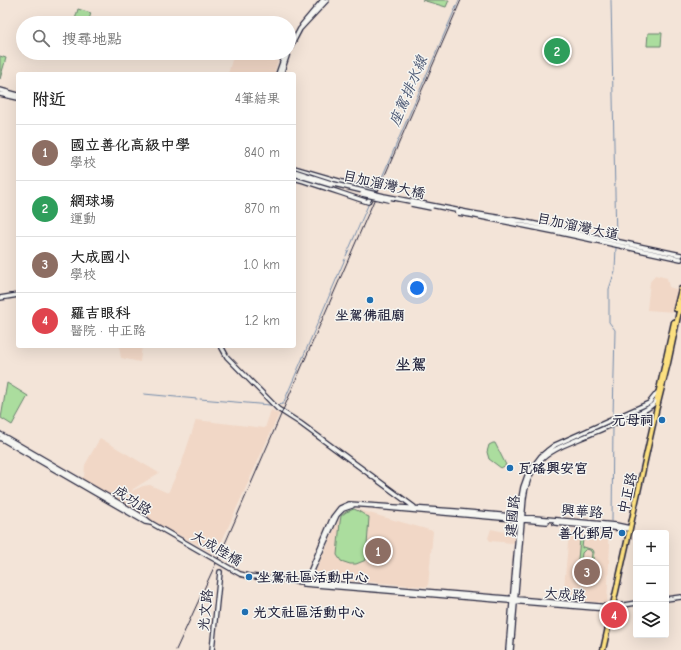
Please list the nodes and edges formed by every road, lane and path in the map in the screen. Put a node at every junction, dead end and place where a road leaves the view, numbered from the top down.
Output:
1 (323, 0) edge
2 (327, 0) edge
3 (296, 32) edge
4 (296, 37) edge
5 (284, 60) edge
6 (281, 72) edge
7 (0, 90) edge
8 (0, 94) edge
9 (16, 94) edge
10 (16, 98) edge
11 (296, 172) edge
12 (296, 172) edge
13 (296, 179) edge
14 (471, 214) joint
15 (616, 243) junction
16 (681, 255) edge
17 (681, 259) edge
18 (681, 289) edge
19 (16, 295) edge
20 (0, 298) edge
21 (681, 302) edge
22 (222, 348) edge
23 (660, 390) junction
24 (656, 401) junction
25 (656, 411) junction
26 (612, 422) junction
27 (0, 434) edge
28 (0, 438) edge
29 (415, 508) junction
30 (520, 519) junction
31 (151, 523) junction
32 (630, 528) junction
33 (220, 572) dead end
34 (304, 582) junction
35 (681, 597) edge
36 (669, 599) edge
37 (514, 600) junction
38 (633, 604) edge
39 (612, 607) junction
40 (212, 650) edge
41 (508, 650) edge
42 (511, 650) edge
43 (603, 650) edge

1 - 3 street
2 - 4 street
5 - 6 street
7 - 9 street
8 - 10 street
11 - 13 street
12 - 14 street, 目加溜灣大橋, bridge
14 - 15 street, 目加溜灣大道
15 - 16 street, 目加溜灣大道
15 - 17 street, 目加溜灣大道
18 - 23 main road, 中正路
19 - 20 street
21 - 23 main road, 中正路
22 - 29 street
23 - 24 main road, 中正路
23 - 25 main road, 中正路
23 - 26 street, 建國路
24 - 25 main road, 中正路
24 - 26 street, 建國路
25 - 32 main road, 中正路
26 - 30 street, 建國路
27 - 31 street, 成功路
28 - 31 street, 成功路
29 - 30 street, 興華路
29 - 34 street, 興華路
30 - 32 street, 興華路
30 - 34 street, 興華路
30 - 37 street, 建國路
31 - 34 street, 大成陸橋, bridge
32 - 39 main road, 中正路
33 - 40 street, 光文路
34 - 37 street, 大成路
35 - 36 street
37 - 39 street, 大成路
37 - 41 street, 建國路
37 - 42 street, 建國路
38 - 39 street, 大成路
39 - 43 main road, 中正路

